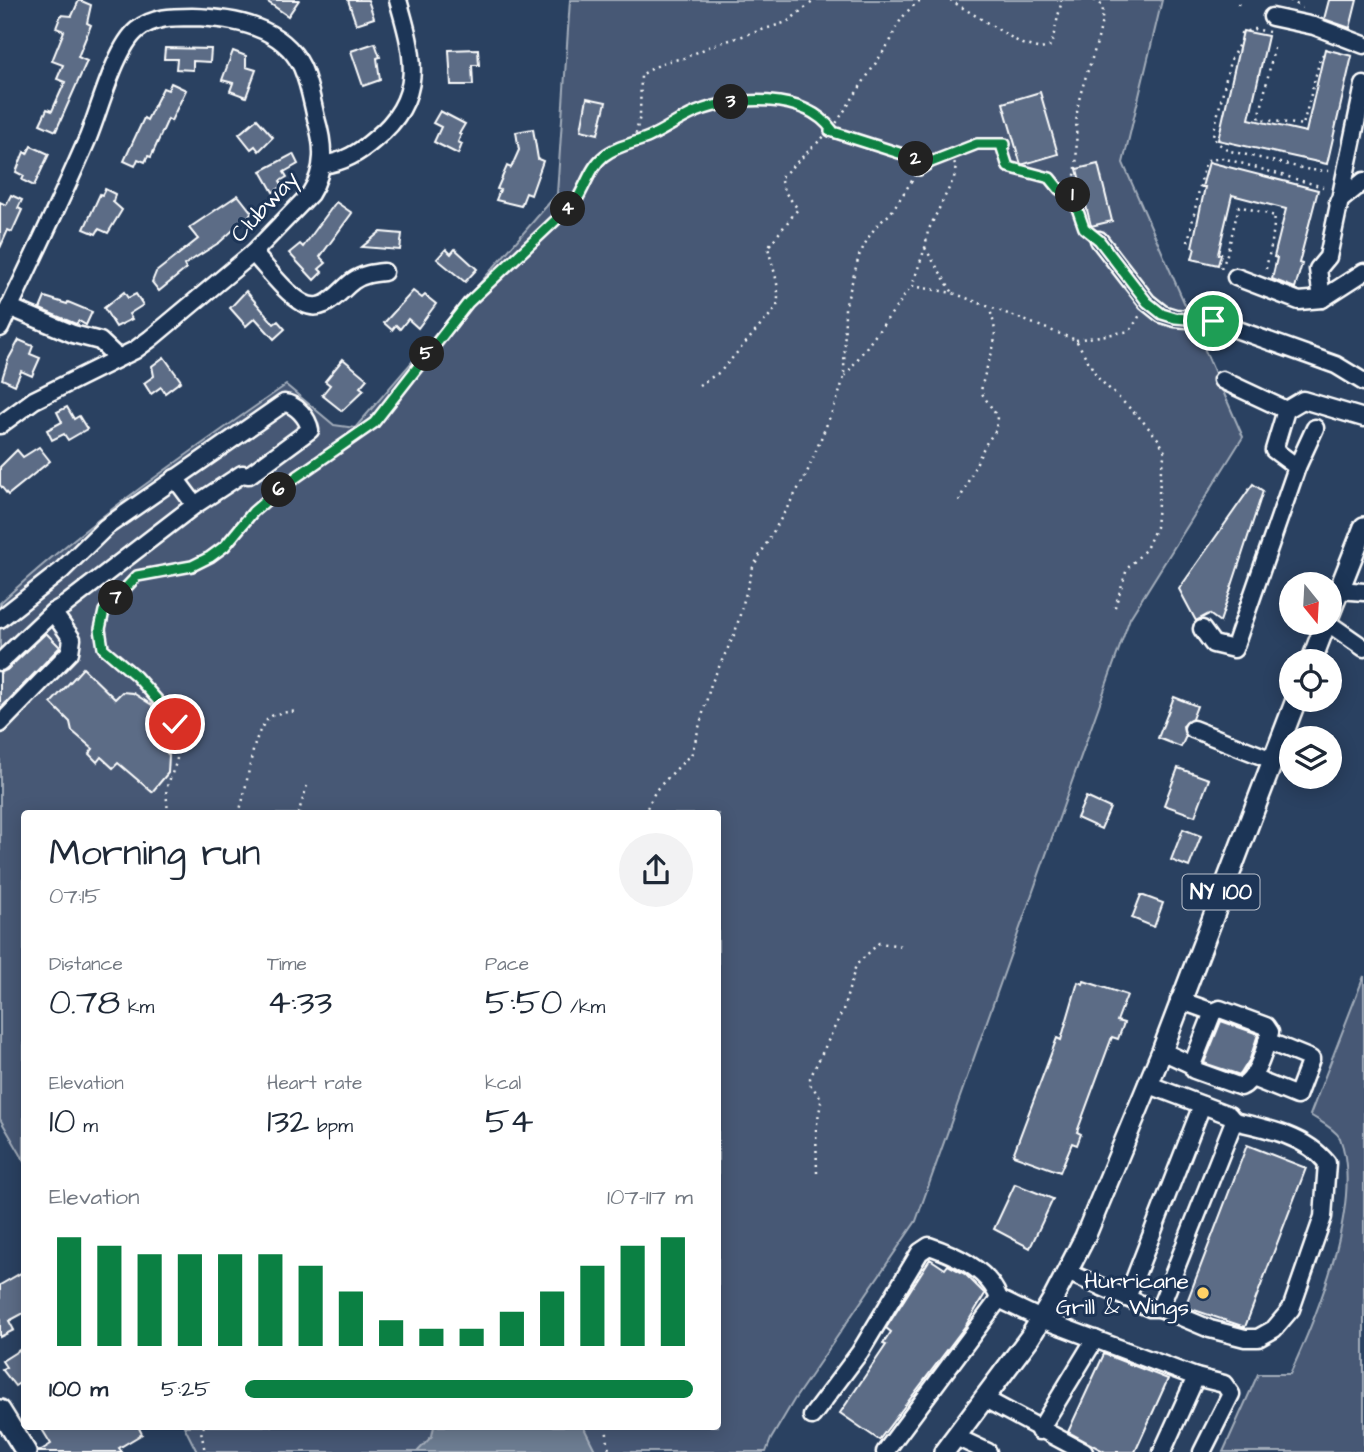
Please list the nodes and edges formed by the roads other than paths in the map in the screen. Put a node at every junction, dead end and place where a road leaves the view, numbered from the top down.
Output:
1 (398, 0) edge
2 (1272, 17) dead end
3 (1364, 45) edge
4 (1364, 85) edge
5 (323, 165) junction
6 (1364, 181) edge
7 (1338, 202) junction
8 (1099, 240) road end
9 (253, 253) junction
10 (384, 272) dead end
11 (1364, 272) edge
12 (1236, 276) dead end
13 (19, 286) junction
14 (1322, 299) junction
15 (9, 307) junction
16 (28, 315) junction
17 (0, 328) edge
18 (118, 358) junction
19 (1222, 380) dead end
20 (1364, 382) edge
21 (1286, 410) junction
22 (1364, 418) edge
23 (0, 425) edge
24 (1315, 428) dead end
25 (1297, 467) junction
26 (175, 478) junction
27 (195, 505) junction
28 (1364, 527) edge
29 (1342, 582) edge
30 (1342, 590) edge
31 (1364, 592) edge
32 (53, 612) junction
33 (0, 619) edge
34 (1202, 629) dead end
35 (1342, 633) edge
36 (1364, 648) edge
37 (0, 662) edge
38 (1291, 712) edge
39 (0, 724) edge
40 (1193, 729) dead end
41 (1272, 760) junction
42 (1180, 1000) junction
43 (1213, 1012) junction
44 (1267, 1041) junction
45 (1162, 1051) junction
46 (1192, 1065) junction
47 (1251, 1078) junction
48 (1146, 1084) junction
49 (1202, 1105) junction
50 (1234, 1121) junction
51 (1067, 1272) junction
52 (1127, 1298) junction
53 (999, 1299) junction
54 (1160, 1308) junction
55 (1041, 1319) junction
56 (1095, 1339) junction
57 (1196, 1377) junction
58 (985, 1399) junction
59 (0, 1411) edge
60 (813, 1416) dead end
61 (1040, 1430) junction
62 (950, 1445) edge
63 (26, 1452) edge
64 (885, 1452) edge
65 (988, 1452) edge
66 (1084, 1452) edge
67 (1162, 1452) edge
68 (1202, 1452) edge

1 - 5 street
2 - 3 street
4 - 7 street
5 - 9 street, Clubway
5 - 13 street, Clubway
6 - 7 street
7 - 14 street
8 - 20 street
9 - 10 street
9 - 18 street, Clubway
11 - 14 street
12 - 14 street
13 - 15 street, Clubway
13 - 16 street
15 - 16 street
15 - 17 street, Clubway
16 - 18 street
18 - 23 street, Clubway
19 - 21 street
21 - 22 street
21 - 25 street
24 - 25 street
25 - 34 street
26 - 27 street
26 - 27 street
26 - 33 street
27 - 32 street
28 - 29 main road
30 - 31 street
32 - 37 street
32 - 39 street
35 - 36 street
38 - 41 main road, NY 100
40 - 41 street
41 - 42 main road, NY 100
42 - 43 street
42 - 45 main road, NY 100
43 - 44 street
43 - 46 street
44 - 47 street
44 - 47 street
45 - 46 street
45 - 48 main road, NY 100
46 - 47 street
48 - 49 street
48 - 51 main road, NY 100
49 - 50 street
49 - 52 street
50 - 54 street
50 - 54 street
51 - 52 street
51 - 55 main road, NY 100
52 - 54 street
53 - 55 street
53 - 60 street
53 - 64 street
55 - 56 street
55 - 58 main road, NY 100
56 - 57 street
56 - 61 street
57 - 67 street
57 - 68 street
58 - 61 street
58 - 62 main road, NY 100
59 - 63 main road
61 - 66 street
62 - 65 street

